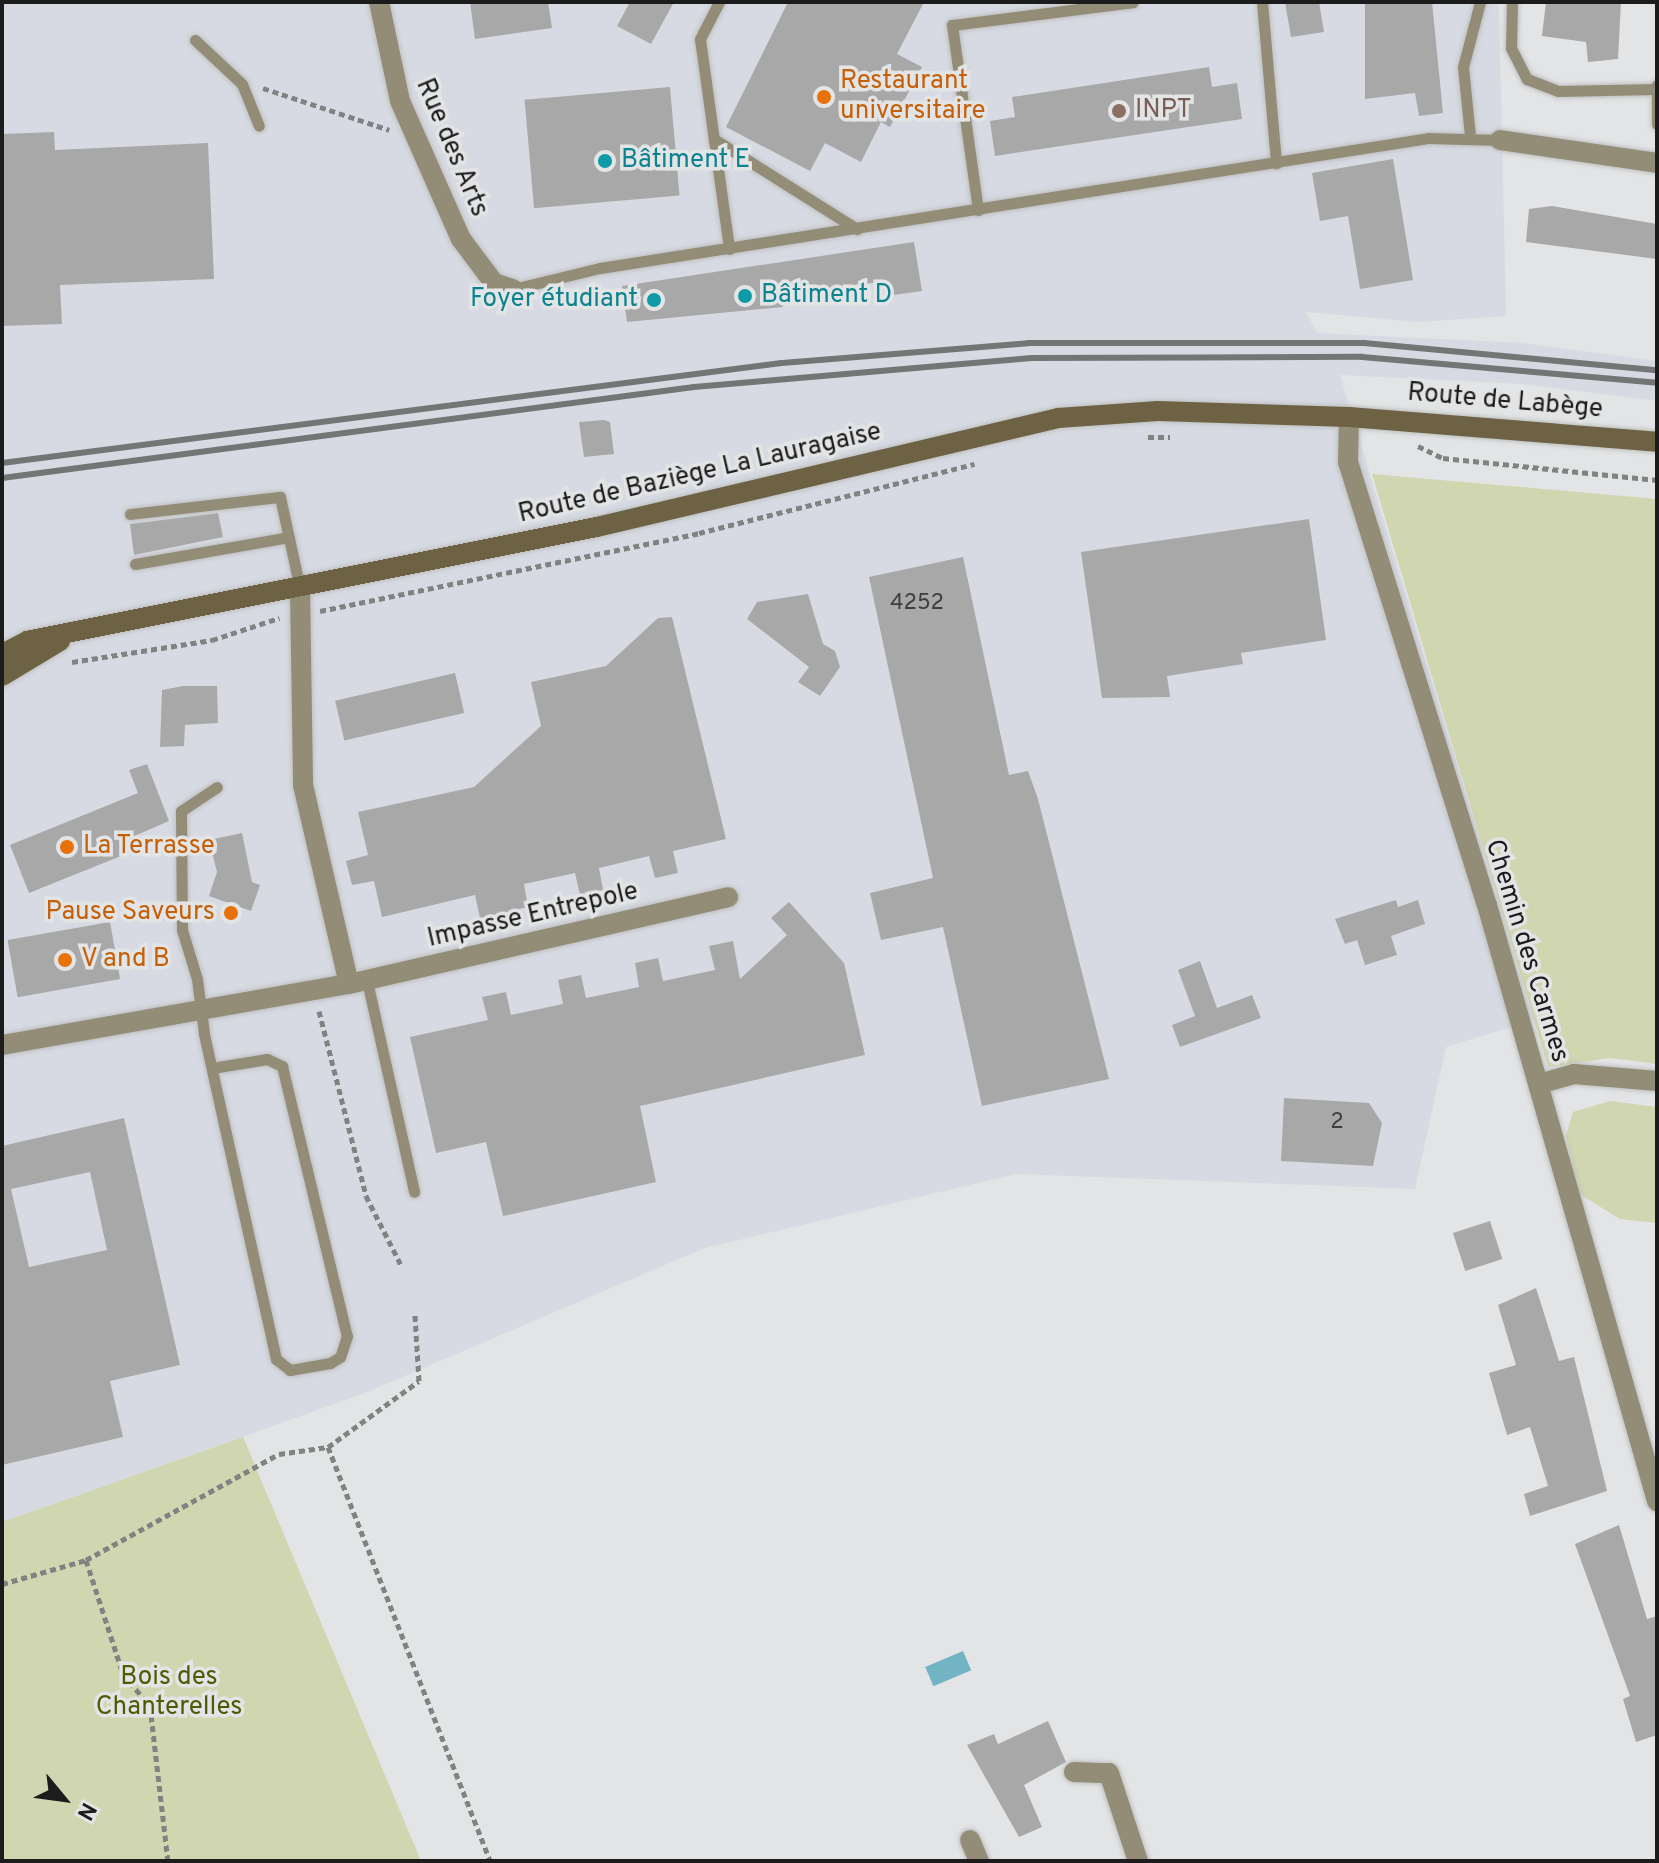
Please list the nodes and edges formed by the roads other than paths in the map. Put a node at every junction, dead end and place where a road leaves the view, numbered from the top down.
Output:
1 (379, 2) edge
2 (719, 2) edge
3 (1133, 2) edge
4 (1262, 2) edge
5 (1480, 2) edge
6 (1512, 2) edge
7 (195, 40) dead end
8 (1657, 87) edge
9 (1657, 124) edge
10 (259, 126) dead end
11 (1470, 136) junction
12 (714, 139) junction
13 (1500, 140) joint
14 (1276, 163) junction
15 (1657, 163) edge
16 (978, 210) junction
17 (857, 229) junction
18 (729, 249) junction
19 (513, 289) joint
20 (1349, 417) junction
21 (1657, 442) edge
22 (130, 514) dead end
23 (289, 537) junction
24 (135, 564) dead end
25 (300, 589) junction
26 (68, 636) junction
27 (2, 654) edge
28 (2, 676) edge
29 (217, 787) dead end
30 (728, 897) dead end
31 (358, 982) junction
32 (201, 1012) junction
33 (2, 1045) edge
34 (212, 1068) junction
35 (1657, 1081) edge
36 (1539, 1084) junction
37 (414, 1192) dead end
38 (1657, 1501) edge
39 (1074, 1772) dead end
40 (970, 1840) dead end
41 (979, 1861) edge
42 (1138, 1861) edge

1 - 19 street, Rue des Arts
2 - 12 lane
3 - 16 lane
4 - 14 lane
5 - 11 lane
6 - 8 lane
7 - 10 lane
8 - 9 lane
11 - 13 lane
11 - 14 lane
12 - 17 lane
12 - 18 lane
13 - 15 street
14 - 16 lane
16 - 17 lane
17 - 18 lane
18 - 19 lane
20 - 21 main road, Route de Labège
20 - 25 main road, Route de Baziège La Lauragaise
20 - 36 street, Chemin des Carmes
22 - 23 lane
23 - 24 lane
23 - 25 lane
25 - 26 main road, Route de Baziège La Lauragaise
25 - 31 street
26 - 27 main road, Route de Baziège La Lauragaise
26 - 28 main road, Route de Baziège La Lauragaise
29 - 32 lane
30 - 31 street, Impasse Entrepole
31 - 32 street, Impasse Entrepole
31 - 37 lane
32 - 33 street, Impasse Entrepole
32 - 34 lane
34 - 34 lane
35 - 36 street
36 - 38 street, Chemin des Carmes
39 - 42 street
40 - 41 street

